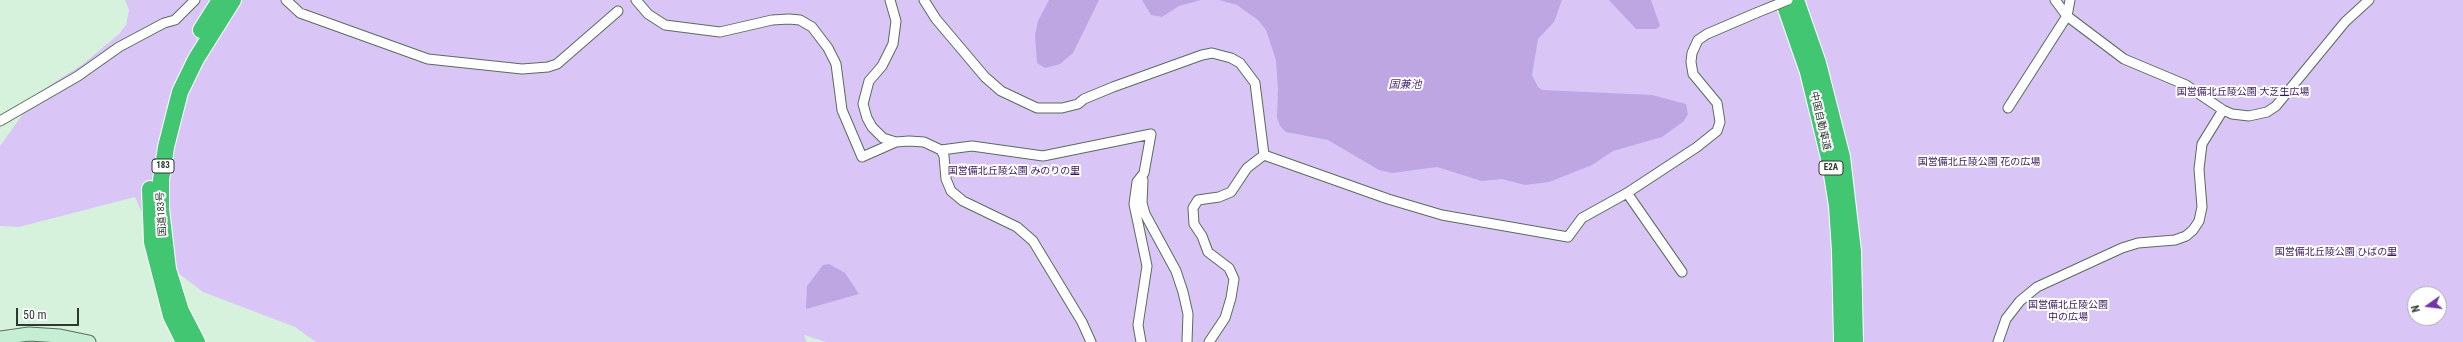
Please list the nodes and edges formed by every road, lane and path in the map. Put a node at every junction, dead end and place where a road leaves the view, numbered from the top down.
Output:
1 (195, 0) edge
2 (220, 0) edge
3 (233, 0) edge
4 (286, 0) edge
5 (636, 0) edge
6 (890, 0) edge
7 (924, 0) edge
8 (1783, 0) edge
9 (1788, 0) edge
10 (1796, 0) edge
11 (2055, 0) edge
12 (2070, 0) edge
13 (2369, 0) edge
14 (618, 11) dead end
15 (2067, 16) junction
16 (2008, 108) dead end
17 (2223, 110) junction
18 (0, 120) edge
19 (896, 142) junction
20 (941, 150) junction
21 (1264, 155) junction
22 (1144, 173) junction
23 (1628, 193) junction
24 (1682, 272) dead end
25 (0, 338) edge
26 (89, 342) edge
27 (184, 342) edge
28 (197, 342) edge
29 (1090, 342) edge
30 (1141, 342) edge
31 (1188, 342) edge
32 (1210, 342) edge
33 (1842, 342) edge
34 (1855, 342) edge
35 (1998, 342) edge

1 - 18 street
2 - 27 highway, 国道183号 / 183
3 - 28 highway, 国道183号 / 183
4 - 14 street
5 - 19 street
6 - 19 street
7 - 21 street
8 - 33 highway, 中国自動車道 / E2A
9 - 23 street, bridge
10 - 34 highway, 中国自動車道 / E2A
11 - 15 street
12 - 15 street
13 - 17 street
15 - 16 street
15 - 17 street
17 - 35 street
19 - 20 street
20 - 22 street
20 - 29 street
21 - 23 street
21 - 32 street
22 - 30 street
22 - 31 street
23 - 24 street
25 - 26 street

